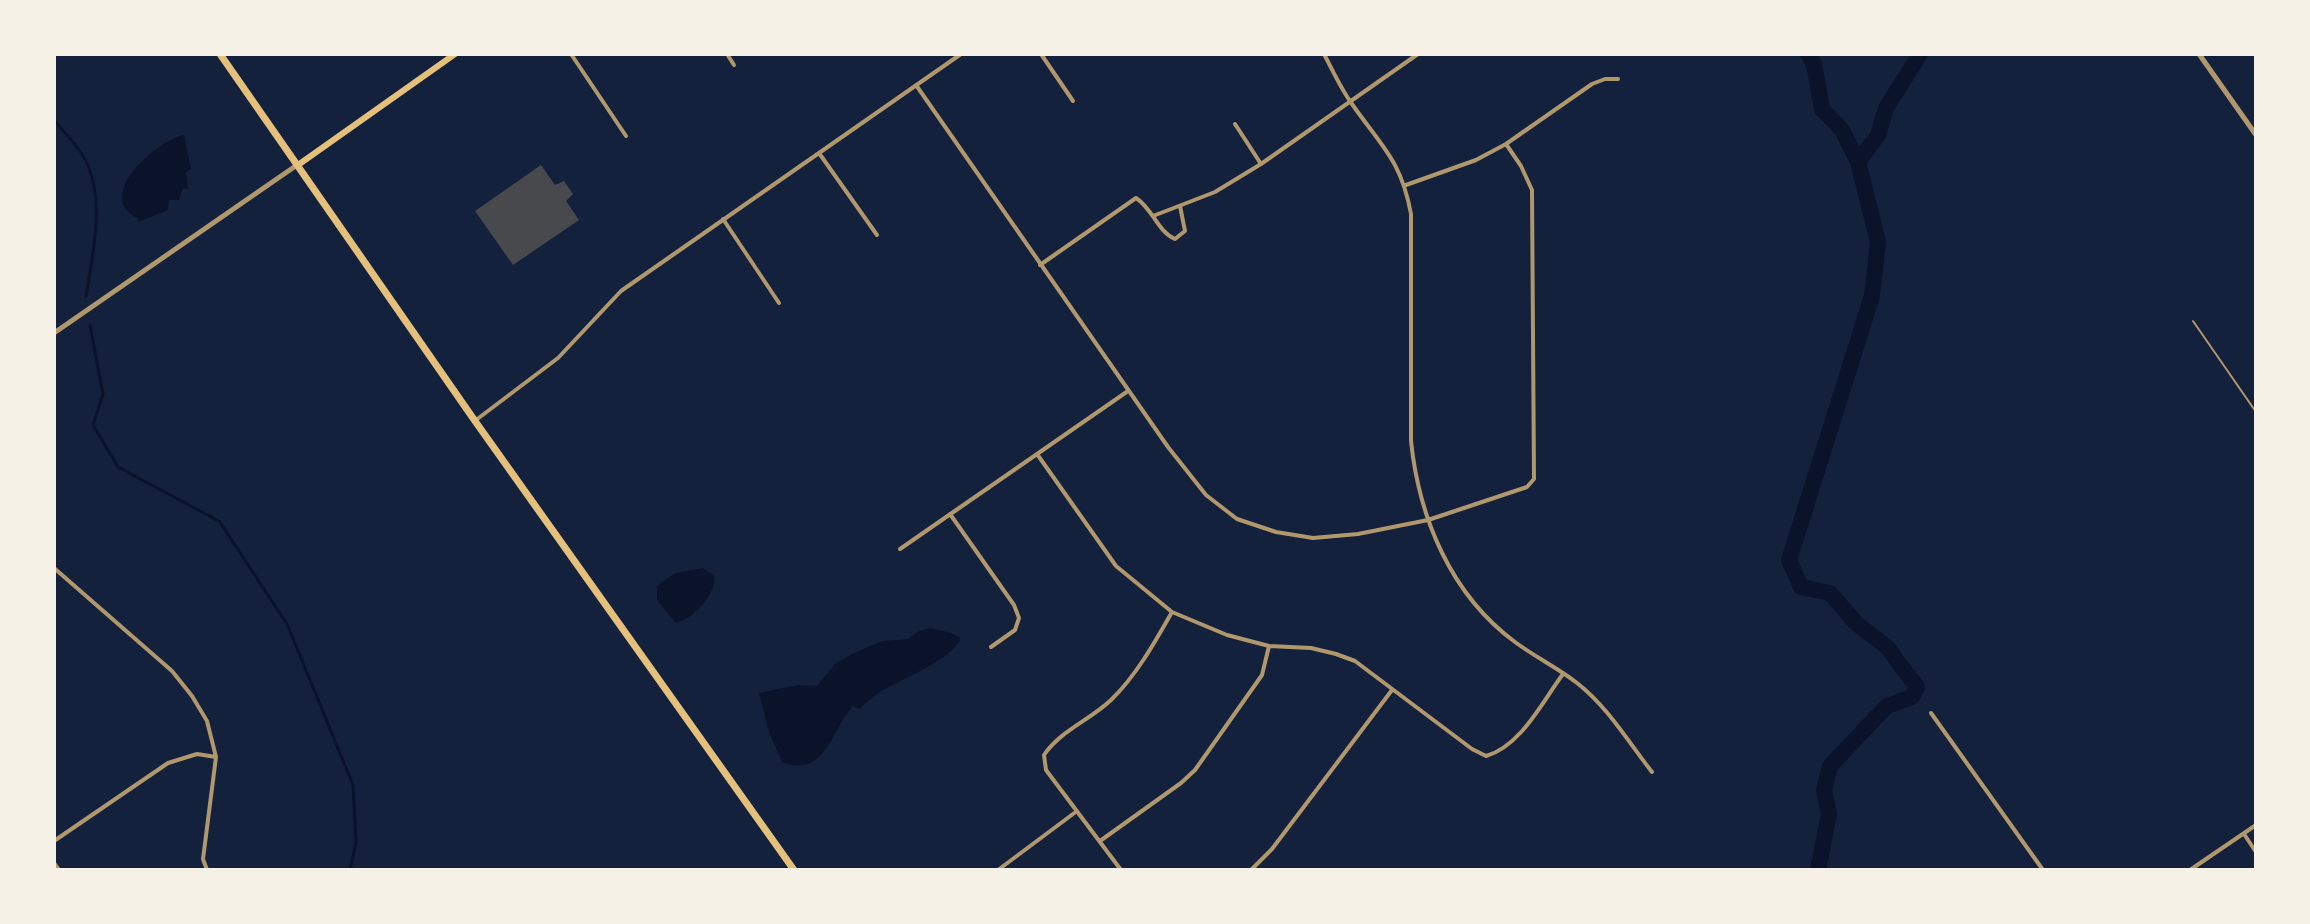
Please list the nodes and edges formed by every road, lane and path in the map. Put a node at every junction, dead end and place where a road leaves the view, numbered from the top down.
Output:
1 (220, 54) edge
2 (455, 54) edge
3 (571, 54) edge
4 (727, 54) edge
5 (961, 54) edge
6 (1041, 54) edge
7 (1324, 54) edge
8 (1418, 54) edge
9 (2199, 54) edge
10 (734, 65) dead end
11 (1618, 79) dead end
12 (916, 85) junction
13 (1073, 101) dead end
14 (1350, 102) junction
15 (1235, 124) dead end
16 (2256, 135) edge
17 (626, 136) dead end
18 (1506, 144) junction
19 (819, 153) junction
20 (1261, 164) junction
21 (298, 165) junction
22 (1406, 185) junction
23 (1180, 205) junction
24 (1153, 216) junction
25 (723, 219) junction
26 (877, 235) dead end
27 (1040, 265) junction
28 (779, 303) dead end
29 (2193, 321) dead end
30 (54, 333) edge
31 (1128, 391) junction
32 (2256, 412) edge
33 (475, 421) junction
34 (1037, 454) junction
35 (950, 514) junction
36 (1428, 520) junction
37 (900, 549) dead end
38 (54, 568) edge
39 (1172, 612) junction
40 (1269, 646) junction
41 (991, 647) dead end
42 (1563, 674) junction
43 (1392, 690) junction
44 (1931, 713) dead end
45 (216, 757) junction
46 (1652, 772) dead end
47 (1077, 811) junction
48 (2256, 825) edge
49 (2243, 834) junction
50 (54, 841) edge
51 (1100, 841) junction
52 (2256, 852) edge
53 (54, 863) edge
54 (59, 870) edge
55 (207, 870) edge
56 (794, 870) edge
57 (998, 870) edge
58 (1121, 870) edge
59 (1251, 870) edge
60 (2043, 870) edge
61 (2190, 870) edge

1 - 21 main road
2 - 21 main road
3 - 17 street
4 - 10 street
5 - 12 street
6 - 13 street
7 - 14 street
8 - 14 street
9 - 16 street
11 - 18 street
12 - 19 street
12 - 27 street
14 - 20 street
14 - 22 street
15 - 20 street
18 - 22 street
18 - 36 street
19 - 25 street
19 - 26 street
20 - 23 street
21 - 30 street
21 - 33 main road
22 - 36 street
23 - 24 street
23 - 24 street
24 - 27 street
25 - 28 street
25 - 33 street
27 - 31 street
29 - 32 lane
31 - 34 street
31 - 36 street
33 - 56 main road
34 - 35 street
34 - 39 street
35 - 37 street
35 - 41 street
36 - 42 street
38 - 45 street
39 - 40 street
39 - 47 street
40 - 43 street
40 - 51 street
42 - 43 street
42 - 46 street
43 - 59 street
44 - 60 street
45 - 50 street
45 - 55 street
47 - 51 street
47 - 57 street
48 - 49 street
49 - 52 street
49 - 61 street
51 - 58 street
53 - 54 street

